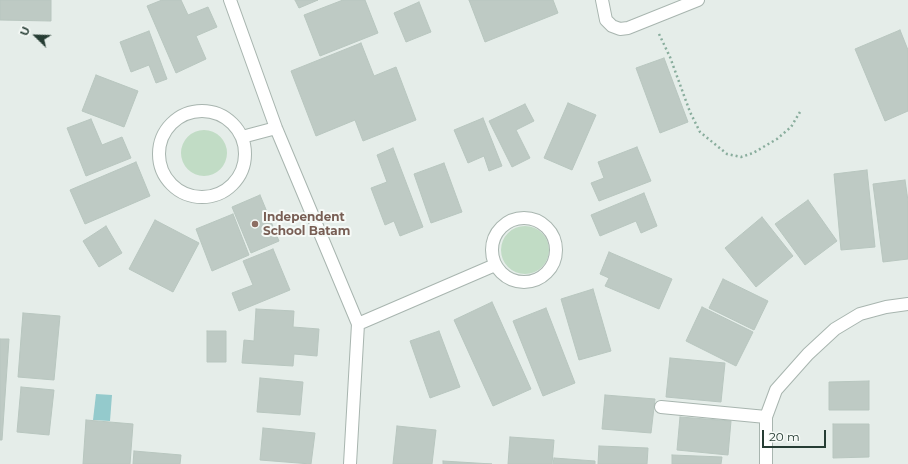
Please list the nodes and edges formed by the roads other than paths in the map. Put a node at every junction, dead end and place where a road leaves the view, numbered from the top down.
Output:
1 (230, 0) edge
2 (602, 0) edge
3 (698, 0) edge
4 (276, 128) junction
5 (242, 137) junction
6 (494, 265) junction
7 (908, 304) edge
8 (358, 324) junction
9 (661, 407) dead end
10 (766, 417) junction
11 (350, 464) edge
12 (766, 464) edge

1 - 4 street
2 - 3 street
4 - 5 street
4 - 8 street
5 - 5 street
6 - 6 street
6 - 8 street
7 - 10 street
8 - 11 street
9 - 10 street
10 - 12 street

